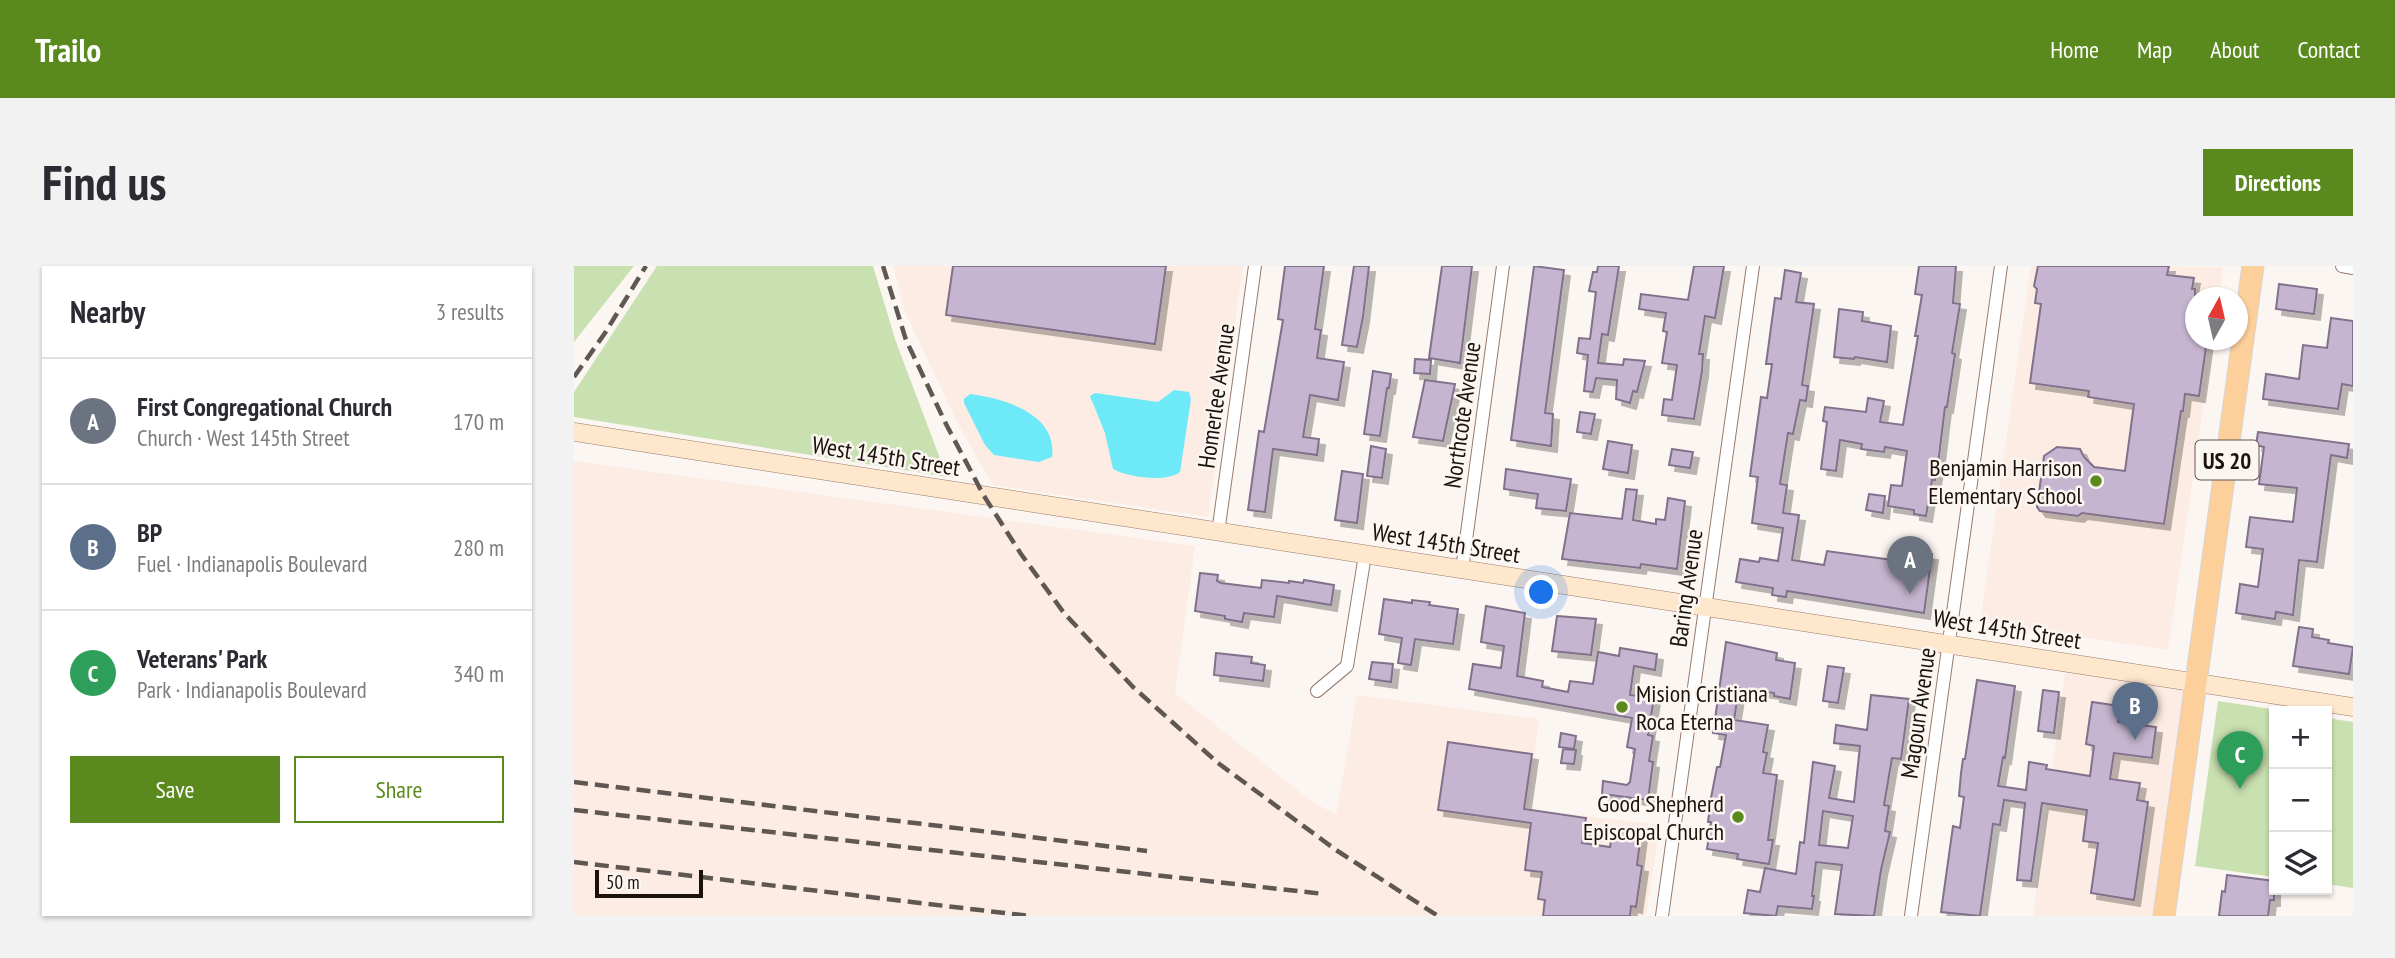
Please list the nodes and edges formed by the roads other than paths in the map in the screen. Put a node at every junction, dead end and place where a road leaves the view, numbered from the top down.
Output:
1 (1255, 266) edge
2 (1503, 266) edge
3 (1752, 266) edge
4 (2001, 266) edge
5 (2253, 266) edge
6 (2342, 266) edge
7 (2353, 268) edge
8 (574, 432) edge
9 (1218, 533) junction
10 (1365, 555) junction
11 (1462, 570) junction
12 (1704, 607) junction
13 (1949, 645) junction
14 (2196, 683) junction
15 (1317, 691) dead end
16 (2353, 707) edge
17 (1662, 916) edge
18 (1911, 916) edge
19 (2164, 916) edge

1 - 9 street, Homerlee Avenue
2 - 11 street, Northcote Avenue
3 - 12 street, Baring Avenue
4 - 13 street, Magoun Avenue
5 - 14 main road, US 20
6 - 7 street
8 - 9 street, West 145th Street
9 - 10 street, West 145th Street
10 - 11 street, West 145th Street
10 - 15 street
11 - 12 street, West 145th Street
12 - 13 street, West 145th Street
12 - 17 street, Baring Avenue
13 - 14 street, West 145th Street
13 - 18 street, Magoun Avenue
14 - 16 street, West 145th Street
14 - 19 main road, US 20

